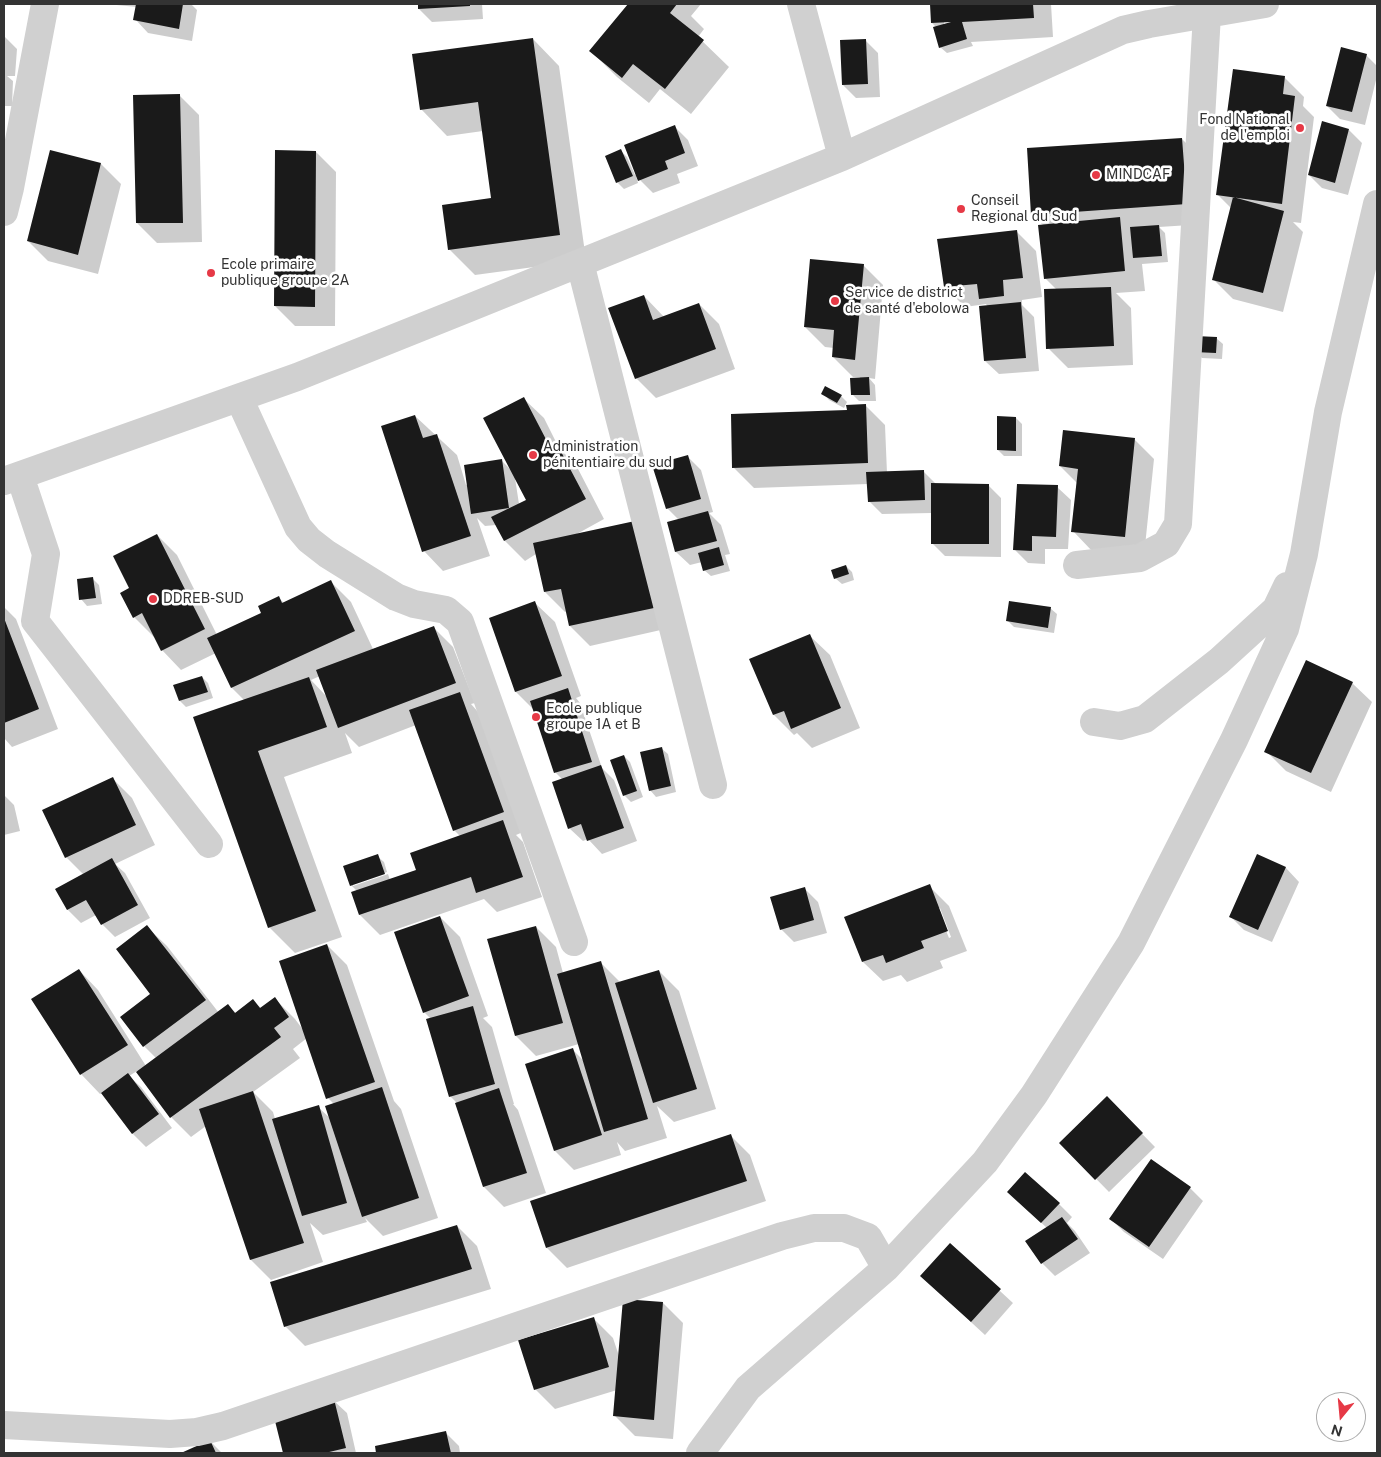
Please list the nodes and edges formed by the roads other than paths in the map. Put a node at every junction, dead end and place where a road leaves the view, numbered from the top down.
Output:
1 (45, 4) edge
2 (801, 4) edge
3 (1265, 4) edge
4 (1207, 14) junction
5 (842, 157) junction
6 (1377, 204) edge
7 (4, 212) edge
8 (580, 263) junction
9 (239, 398) junction
10 (12, 479) edge
11 (1304, 554) junction
12 (1077, 565) dead end
13 (1094, 722) dead end
14 (713, 785) dead end
15 (208, 844) dead end
16 (574, 942) dead end
17 (886, 1268) junction
18 (4, 1425) edge
19 (700, 1453) edge

1 - 7 street
2 - 5 street
3 - 4 street
4 - 5 street
4 - 12 street
5 - 8 street
6 - 11 street
8 - 9 street
8 - 14 street
9 - 10 street
9 - 16 street
10 - 15 street
11 - 13 street
11 - 17 street
17 - 18 street
17 - 19 street

